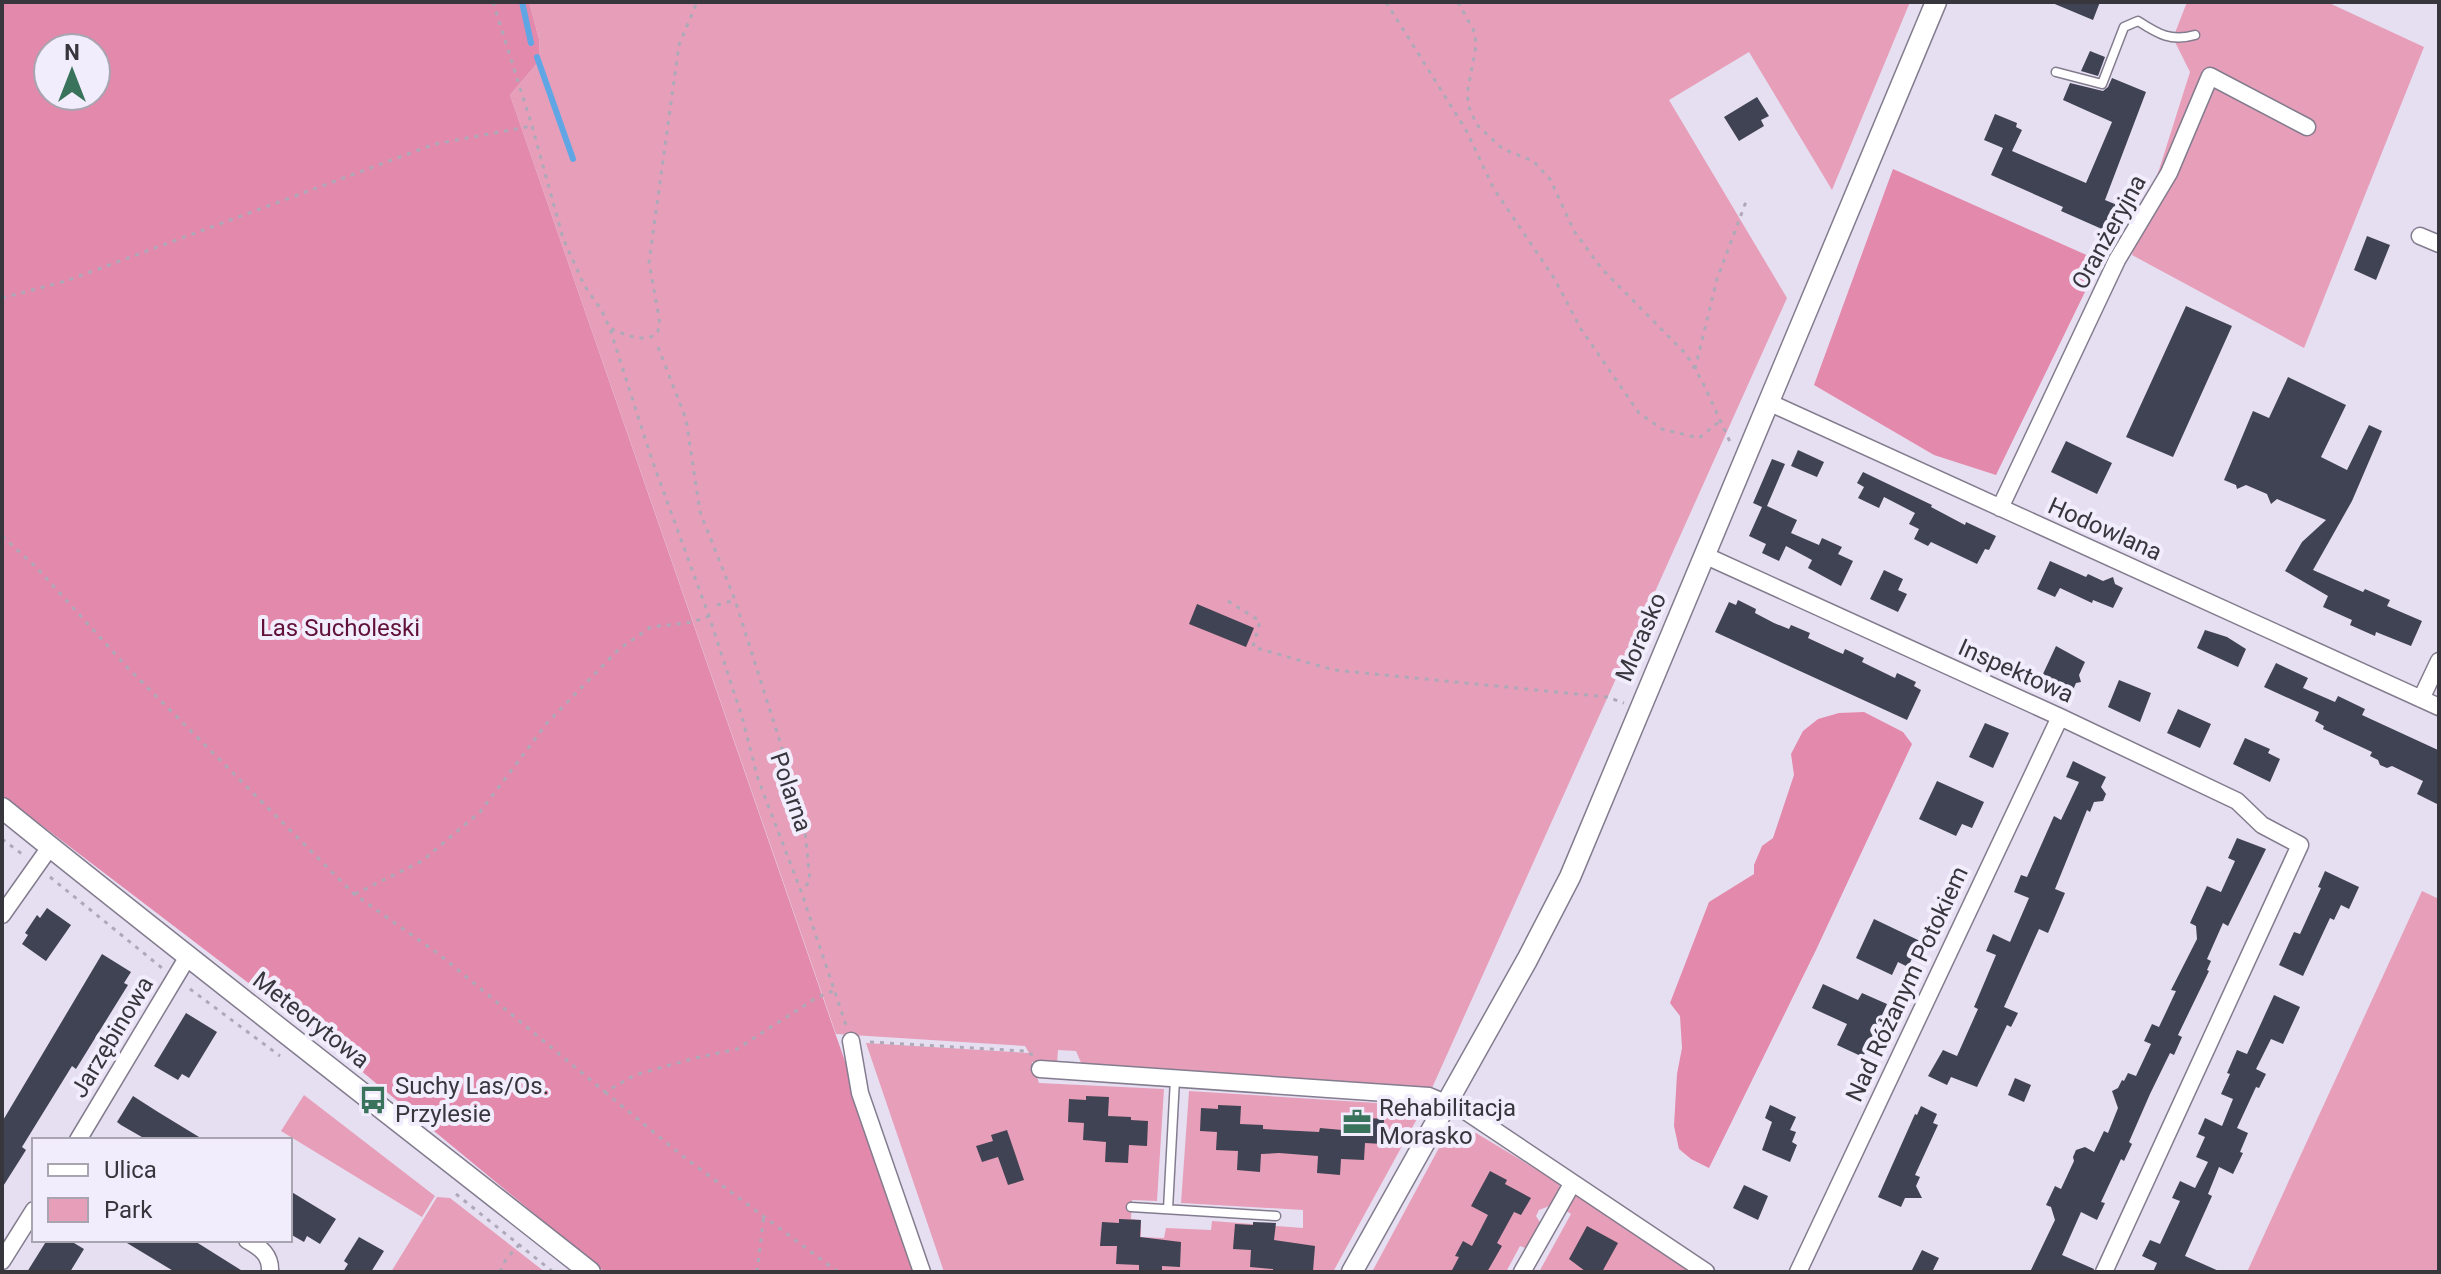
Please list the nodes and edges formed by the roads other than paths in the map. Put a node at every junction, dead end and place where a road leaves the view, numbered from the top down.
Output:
1 (1936, 2) edge
2 (2195, 35) dead end
3 (2056, 72) dead end
4 (2307, 127) dead end
5 (2420, 236) dead end
6 (2439, 244) edge
7 (1768, 402) junction
8 (2000, 508) junction
9 (1704, 555) junction
10 (2439, 661) edge
11 (2421, 699) junction
12 (2439, 707) edge
13 (2060, 717) junction
14 (2, 808) edge
15 (44, 855) junction
16 (2, 915) edge
17 (187, 958) junction
18 (851, 1041) road end
19 (1040, 1069) road end
20 (1175, 1079) junction
21 (1448, 1102) junction
22 (79, 1138) edge
23 (1572, 1184) junction
24 (1131, 1207) dead end
25 (1168, 1209) junction
26 (32, 1213) edge
27 (1276, 1216) dead end
28 (250, 1242) edge
29 (2, 1261) edge
30 (270, 1272) edge
31 (590, 1272) edge
32 (922, 1272) edge
33 (1352, 1272) edge
34 (1522, 1272) edge
35 (1706, 1272) edge
36 (1798, 1272) edge
37 (2104, 1272) edge

1 - 7 street, Morasko
2 - 3 lane
4 - 8 street, Oranżeryjna
5 - 6 street
7 - 8 street, Hodowlana
7 - 9 street, Morasko
8 - 11 street, Hodowlana
9 - 13 street, Inspektowa
9 - 21 street, Morasko
10 - 11 street
11 - 12 street, Hodowlana
13 - 36 street, Nad Różanym Potokiem
13 - 37 street, Inspektowa
14 - 15 street, Meteorytowa
15 - 16 street
15 - 17 street, Meteorytowa
17 - 22 street, Jarzębinowa
17 - 31 street, Meteorytowa
18 - 32 street
19 - 20 street
20 - 21 street
20 - 25 lane
21 - 23 street
21 - 33 street, Morasko
23 - 34 street
23 - 35 street
24 - 25 lane
25 - 27 lane
26 - 29 street
28 - 30 street

